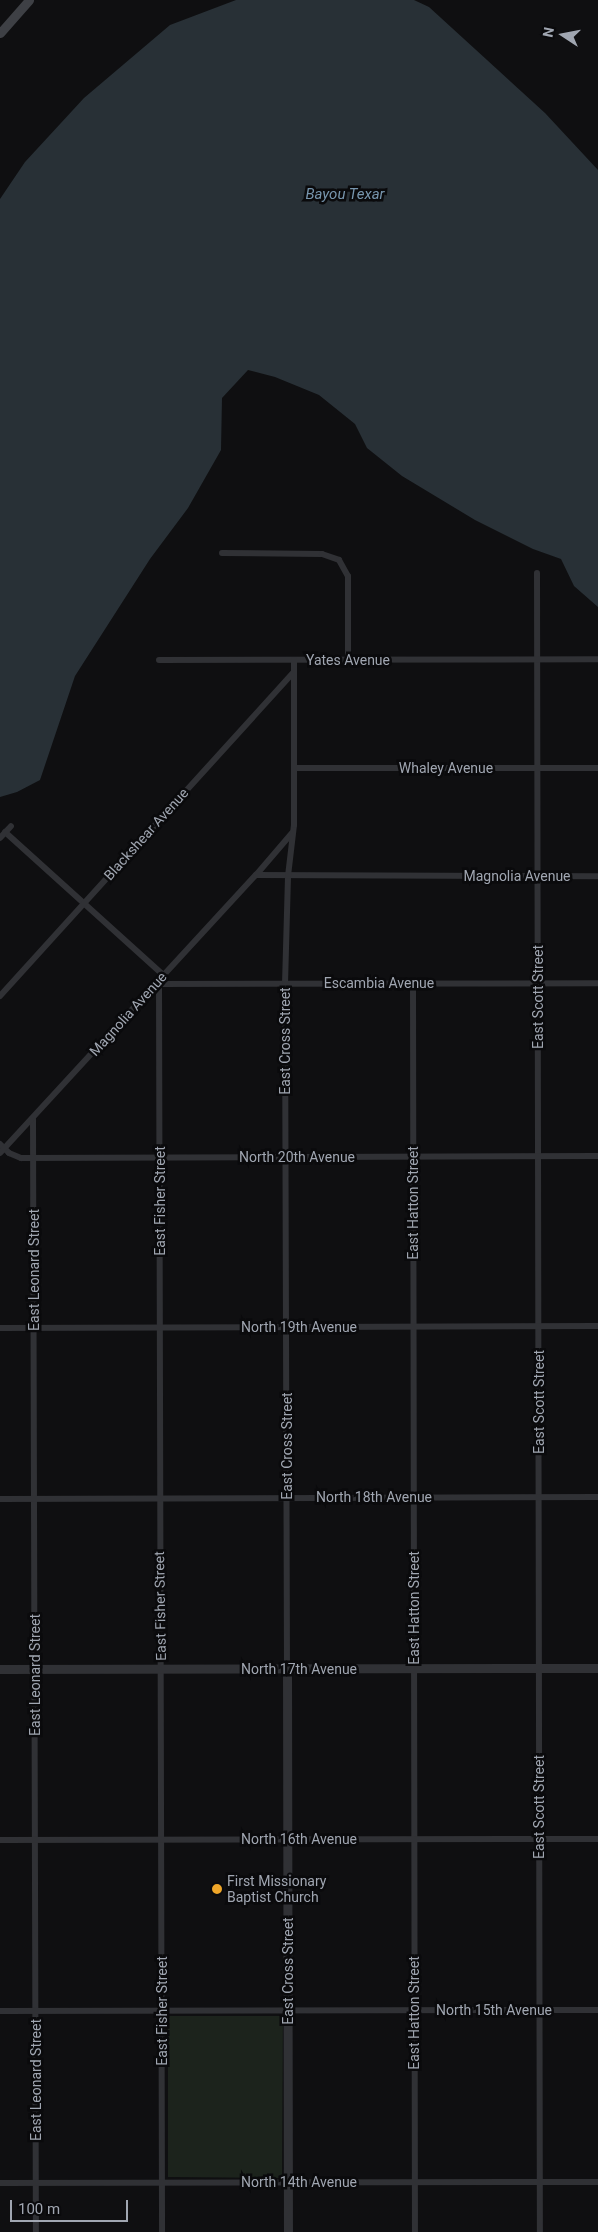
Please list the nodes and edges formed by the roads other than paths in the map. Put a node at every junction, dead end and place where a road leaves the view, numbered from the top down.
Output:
1 (29, 0) edge
2 (0, 33) edge
3 (222, 553) dead end
4 (537, 573) dead end
5 (537, 659) junction
6 (598, 659) edge
7 (159, 660) dead end
8 (294, 660) junction
9 (348, 660) junction
10 (293, 673) junction
11 (294, 768) junction
12 (537, 768) junction
13 (598, 768) edge
14 (294, 825) junction
15 (11, 826) dead end
16 (5, 832) junction
17 (0, 838) edge
18 (256, 875) junction
19 (537, 875) junction
20 (288, 876) junction
21 (598, 876) edge
22 (83, 903) junction
23 (163, 975) junction
24 (158, 982) junction
25 (413, 983) junction
26 (538, 983) junction
27 (598, 983) edge
28 (285, 984) junction
29 (0, 996) edge
30 (32, 1119) junction
31 (1, 1149) edge
32 (414, 1156) junction
33 (538, 1156) junction
34 (598, 1156) edge
35 (34, 1157) junction
36 (160, 1157) junction
37 (286, 1157) junction
38 (598, 1326) edge
39 (286, 1327) junction
40 (414, 1327) junction
41 (538, 1327) junction
42 (0, 1328) edge
43 (34, 1328) junction
44 (160, 1328) junction
45 (414, 1497) junction
46 (539, 1497) junction
47 (598, 1497) edge
48 (159, 1498) junction
49 (287, 1498) junction
50 (0, 1499) edge
51 (35, 1499) junction
52 (539, 1668) junction
53 (598, 1668) edge
54 (35, 1669) junction
55 (161, 1669) junction
56 (287, 1669) junction
57 (414, 1669) junction
58 (0, 1670) edge
59 (287, 1839) junction
60 (414, 1839) junction
61 (540, 1839) junction
62 (598, 1839) edge
63 (0, 1840) edge
64 (35, 1840) junction
65 (161, 1840) junction
66 (288, 2010) junction
67 (414, 2010) junction
68 (540, 2010) junction
69 (598, 2010) edge
70 (0, 2011) edge
71 (36, 2011) junction
72 (161, 2011) junction
73 (288, 2182) junction
74 (414, 2182) junction
75 (540, 2182) junction
76 (598, 2182) edge
77 (0, 2183) edge
78 (36, 2183) junction
79 (162, 2183) junction
80 (36, 2232) edge
81 (162, 2232) edge
82 (288, 2232) edge
83 (414, 2232) edge
84 (540, 2232) edge

1 - 2 main road
3 - 9 street
4 - 5 street, East Scott Street
5 - 6 street, Yates Avenue
5 - 9 street, Yates Avenue
5 - 12 street, East Scott Street
7 - 8 street, Yates Avenue
8 - 9 street, Yates Avenue
8 - 10 street, East Cross Street
10 - 11 street, East Cross Street
10 - 22 street, Blackshear Avenue
11 - 12 street, Whaley Avenue
11 - 14 street, East Cross Street
12 - 13 street, Whaley Avenue
12 - 19 street, East Scott Street
14 - 18 street, Magnolia Avenue
14 - 20 street, East Cross Street
15 - 16 street
16 - 17 street
16 - 22 street
18 - 20 street, Magnolia Avenue
18 - 23 street, Magnolia Avenue
19 - 20 street, Magnolia Avenue
19 - 21 street, Magnolia Avenue
19 - 26 street, East Scott Street
20 - 28 street, East Cross Street
22 - 23 street
22 - 29 street, Blackshear Avenue
23 - 24 street, Magnolia Avenue
24 - 28 street, Escambia Avenue
24 - 30 street, Magnolia Avenue
24 - 36 street, East Fisher Street
25 - 26 street, Escambia Avenue
25 - 28 street, Escambia Avenue
25 - 32 street, East Hatton Street
26 - 27 street, Escambia Avenue
26 - 33 street, East Scott Street
28 - 37 street, East Cross Street
30 - 31 street, Magnolia Avenue
30 - 35 street, East Leonard Street
31 - 35 street, North 20th Avenue
32 - 33 street, North 20th Avenue
32 - 37 street, North 20th Avenue
32 - 40 street, East Hatton Street
33 - 34 street, North 20th Avenue
33 - 41 street, East Scott Street
35 - 36 street, North 20th Avenue
35 - 43 street, East Leonard Street
36 - 37 street, North 20th Avenue
36 - 44 street, East Fisher Street
37 - 39 street, East Cross Street
38 - 41 street, North 19th Avenue
39 - 40 street, North 19th Avenue
39 - 44 street, North 19th Avenue
39 - 49 street, East Cross Street
40 - 41 street, North 19th Avenue
40 - 45 street, East Hatton Street
41 - 46 street, East Scott Street
42 - 43 street, North 19th Avenue
43 - 44 street, North 19th Avenue
43 - 51 street, East Leonard Street
44 - 48 street, East Fisher Street
45 - 46 street, North 18th Avenue
45 - 49 street, North 18th Avenue
45 - 57 street, East Hatton Street
46 - 47 street, North 18th Avenue
46 - 52 street, East Scott Street
48 - 49 street, North 18th Avenue
48 - 51 street, North 18th Avenue
48 - 55 street, East Fisher Street
49 - 56 street, East Cross Street
50 - 51 street, North 18th Avenue
51 - 54 street, East Leonard Street
52 - 53 street, North 17th Avenue
52 - 57 street, North 17th Avenue
52 - 61 street, East Scott Street
54 - 55 street, North 17th Avenue
54 - 58 street, North 17th Avenue
54 - 64 street, East Leonard Street
55 - 56 street, North 17th Avenue
55 - 65 street, East Fisher Street
56 - 57 street, North 17th Avenue
56 - 59 street, East Cross Street
57 - 60 street, East Hatton Street
59 - 60 street, North 16th Avenue
59 - 65 street, North 16th Avenue
59 - 66 street, East Cross Street
60 - 61 street, North 16th Avenue
60 - 67 street, East Hatton Street
61 - 62 street, North 16th Avenue
61 - 68 street, East Scott Street
63 - 64 street, North 16th Avenue
64 - 65 street, North 16th Avenue
64 - 71 street, East Leonard Street
65 - 72 street, East Fisher Street
66 - 67 street, North 15th Avenue
66 - 72 street, North 15th Avenue
66 - 73 street, East Cross Street
67 - 68 street, North 15th Avenue
67 - 74 street, East Hatton Street
68 - 69 street, North 15th Avenue
68 - 75 street, East Scott Street
70 - 71 street, North 15th Avenue
71 - 72 street, North 15th Avenue
71 - 78 street, East Leonard Street
72 - 79 street, East Fisher Street
73 - 74 street, North 14th Avenue
73 - 79 street, North 14th Avenue
73 - 82 street, East Cross Street
74 - 75 street, North 14th Avenue
74 - 83 street, East Hatton Street
75 - 76 street, North 14th Avenue
75 - 84 street, East Scott Street
77 - 78 street, North 14th Avenue
78 - 79 street, North 14th Avenue
78 - 80 street, East Leonard Street
79 - 81 street, East Fisher Street

